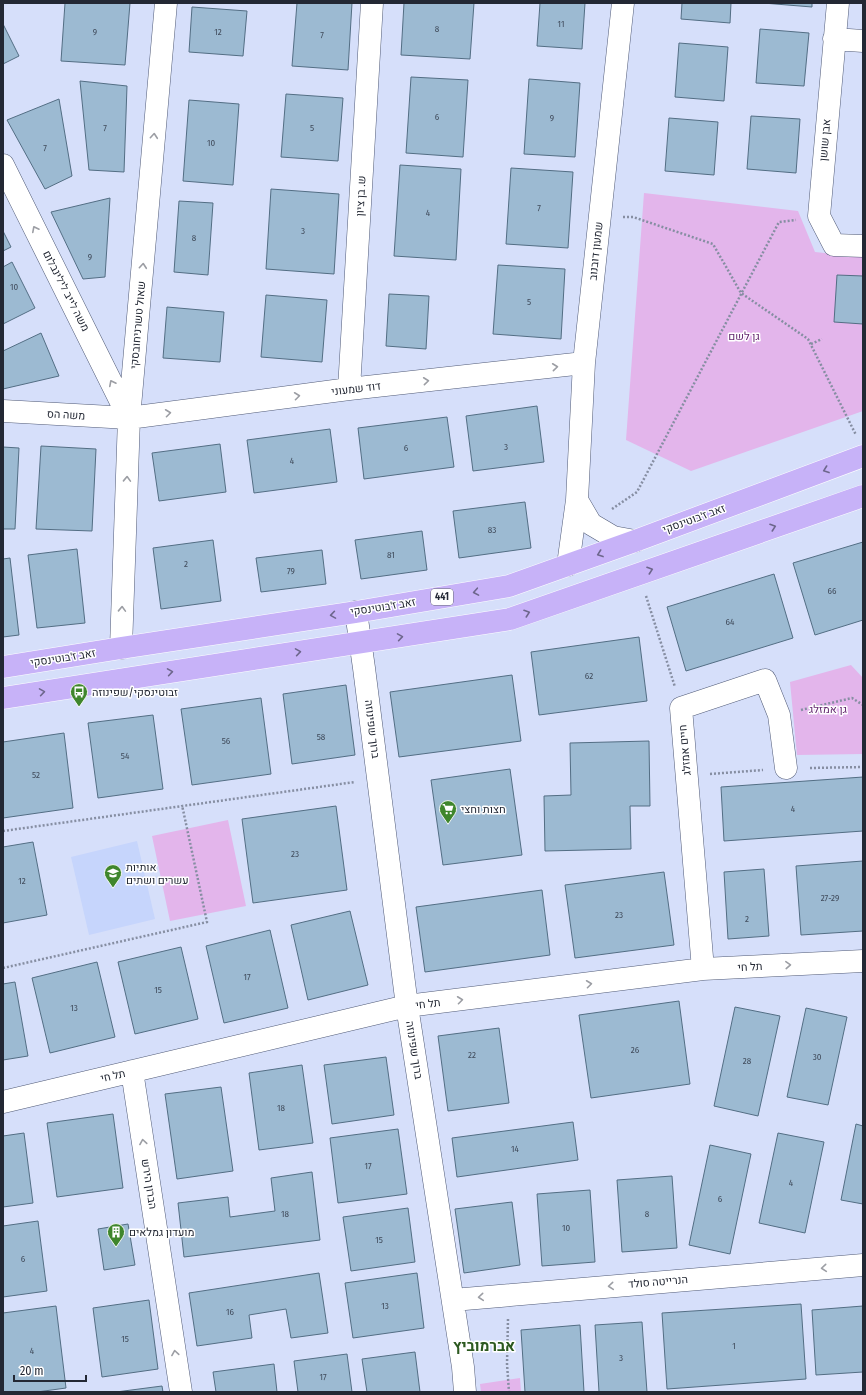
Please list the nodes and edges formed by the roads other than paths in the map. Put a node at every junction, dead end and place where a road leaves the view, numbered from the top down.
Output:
1 (166, 3) edge
2 (372, 3) edge
3 (623, 3) edge
4 (838, 3) edge
5 (834, 39) junction
6 (863, 41) edge
7 (3, 165) edge
8 (863, 246) edge
9 (584, 364) junction
10 (350, 389) junction
11 (3, 411) edge
12 (129, 418) junction
13 (863, 456) edge
14 (863, 496) edge
15 (577, 500) junction
16 (635, 541) junction
17 (568, 565) junction
18 (356, 612) junction
19 (361, 643) junction
20 (121, 648) junction
21 (3, 668) edge
22 (3, 698) edge
23 (786, 768) dead end
24 (863, 961) edge
25 (703, 969) junction
26 (407, 1006) junction
27 (132, 1071) junction
28 (3, 1102) edge
29 (863, 1265) edge
30 (453, 1300) junction
31 (181, 1392) edge
32 (465, 1392) edge

12 -> 1 street, שאול טשרניחובסקי
2 - 10 street, ש. בן ציון
3 - 9 street, שמעון דובנוב
4 - 5 street, אבן שושן
5 - 6 street
5 - 8 street, אבן שושן
12 -> 7 street, משה לייב לילינבלום
10 -> 9 street, דוד שמעוני
9 - 15 street, שמעון דובנוב
12 -> 10 street, דוד שמעוני
11 - 12 street, משה הס
20 -> 12 street, שאול טשרניחובסקי
13 -> 16 main road, זאב ז'בוטינסקי / 441
19 -> 14 main road
15 - 16 street
15 - 17 street, שמעון דובנוב
16 -> 17 main road, זאב ז'בוטינסקי / 441
17 -> 18 main road, זאב ז'בוטינסקי / 441
18 - 19 street, ברוך שפינוזה
18 -> 20 main road, זאב ז'בוטינסקי / 441
22 -> 19 main road
19 - 26 street, ברוך שפינוזה
20 - 21 main road, זאב ז'בוטינסקי / 441
23 - 25 street, חיים אמזלג
25 -> 24 street, תל חי
26 -> 25 street, תל חי
26 - 27 street, תל חי
26 - 30 street, ברוך שפינוזה
27 - 28 street, תל חי
31 -> 27 street, הברון הירש
29 -> 30 street, הנרייטה סולד
30 - 32 street, ברוך שפינוזה

